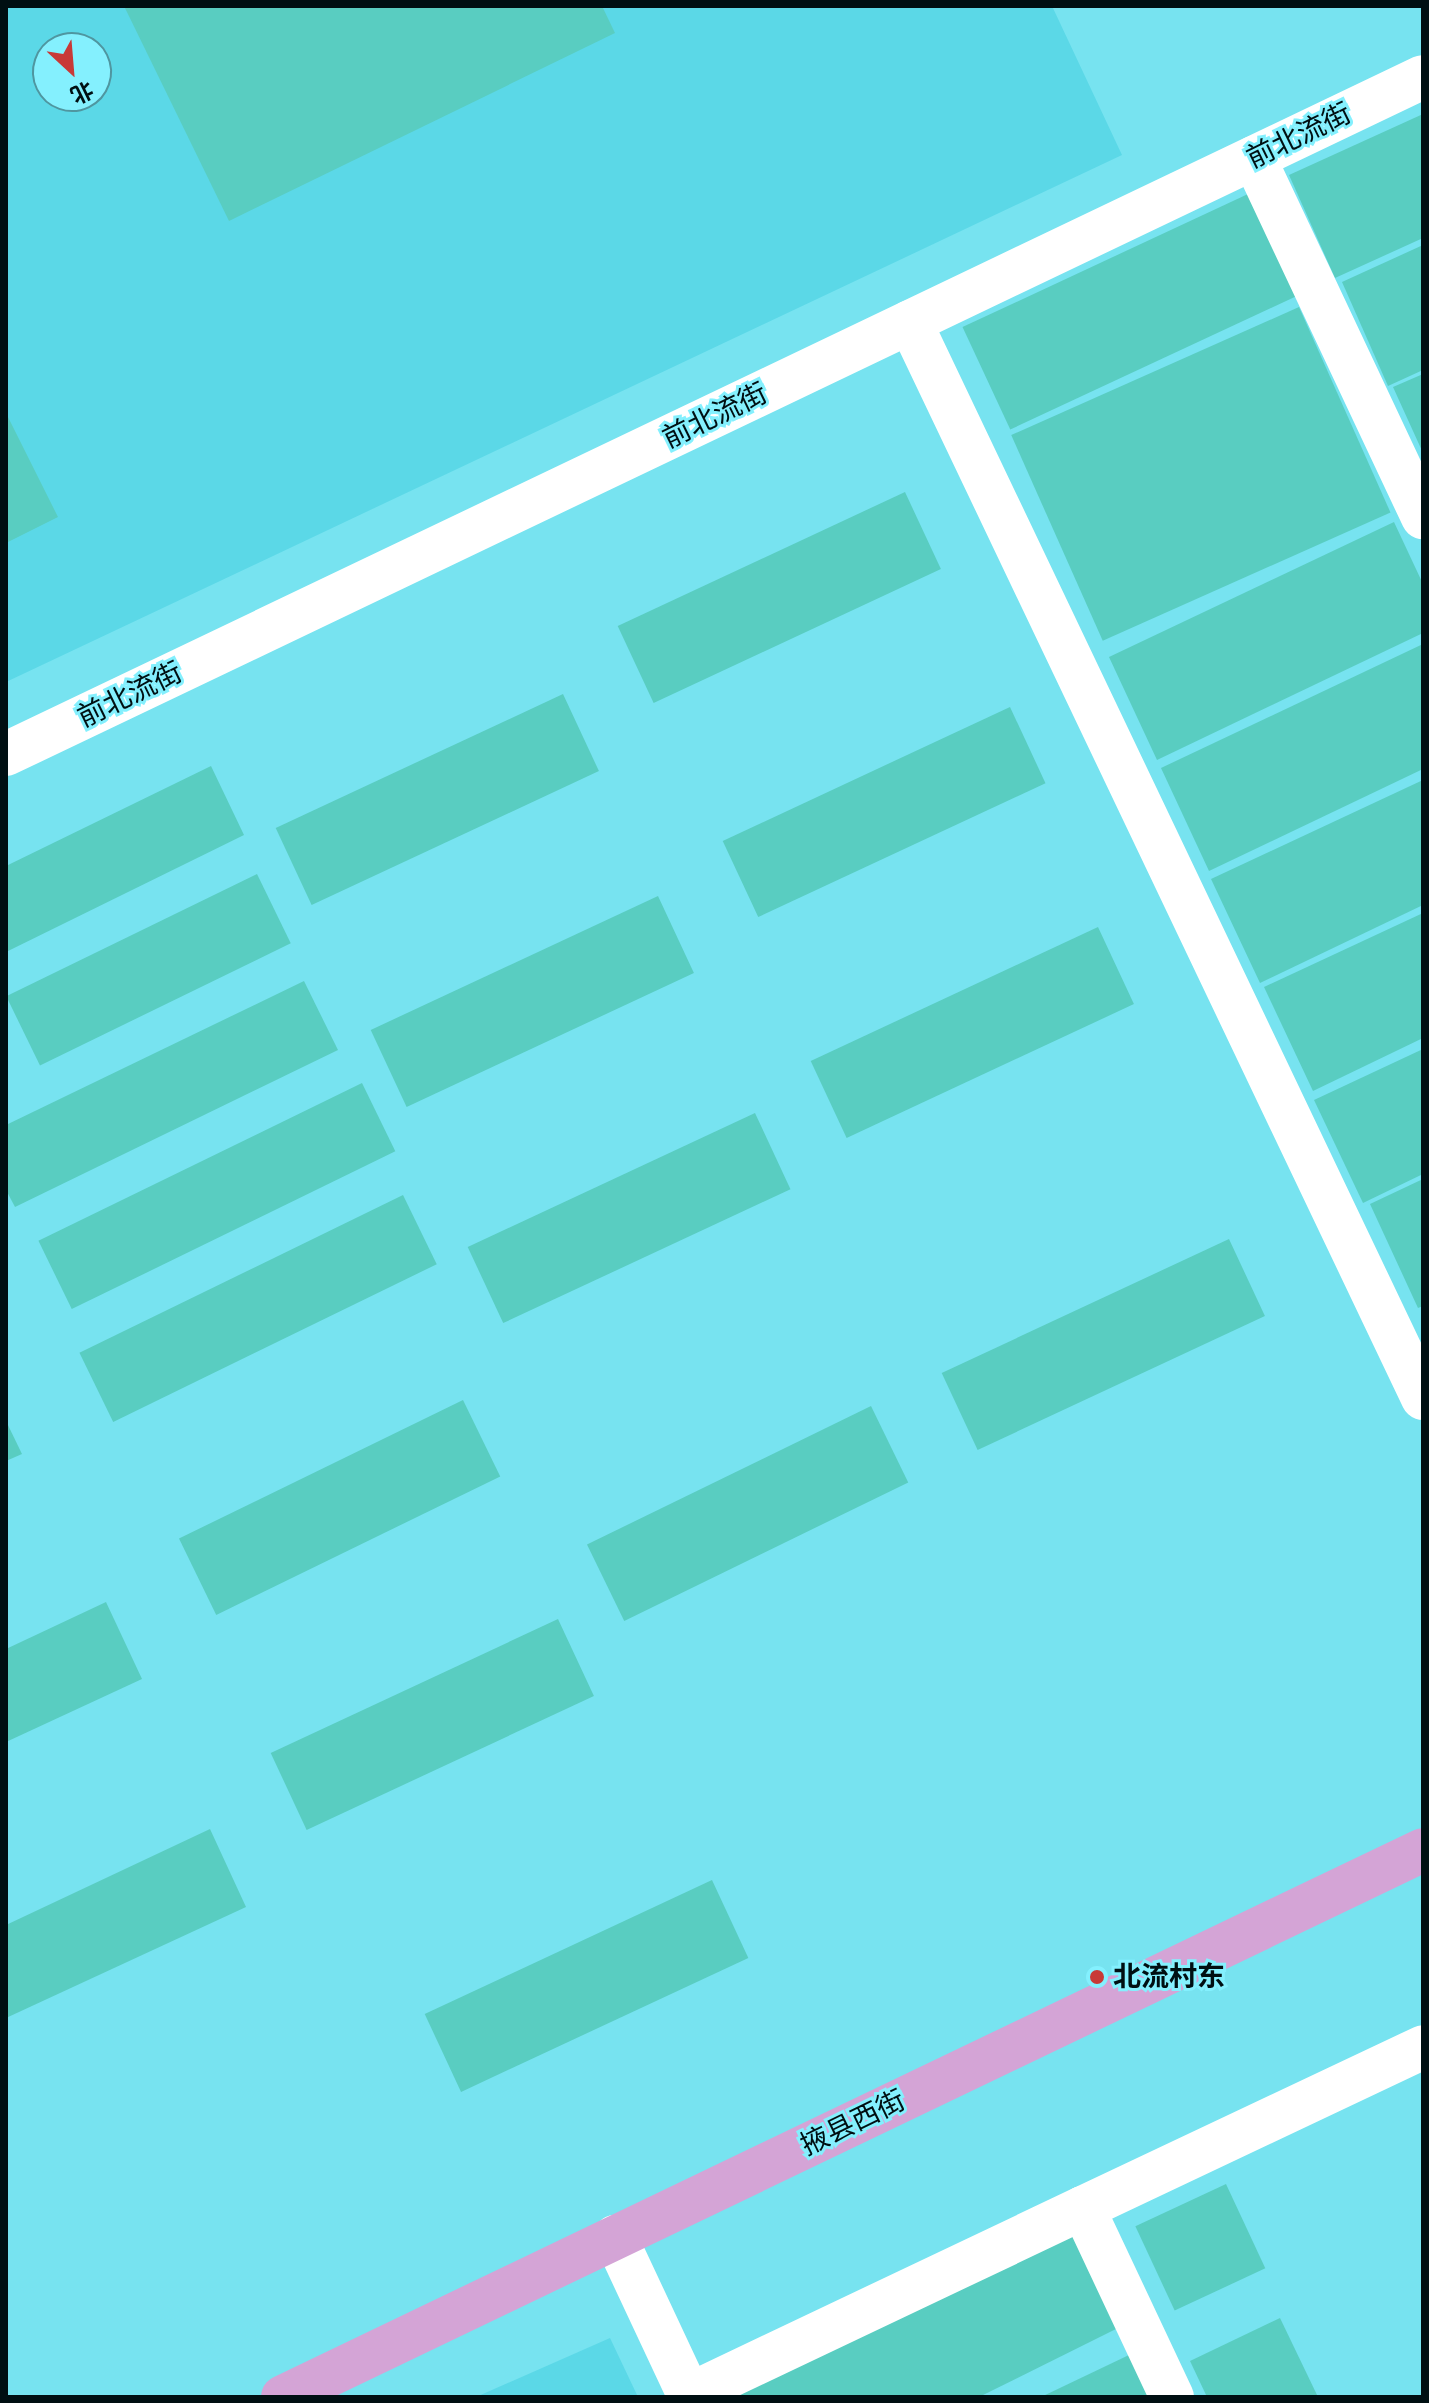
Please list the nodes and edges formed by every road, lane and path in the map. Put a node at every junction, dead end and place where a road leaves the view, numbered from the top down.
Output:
1 (1423, 77) edge
2 (1254, 158) junction
3 (910, 322) junction
4 (1423, 517) edge
5 (6, 754) edge
6 (1423, 1398) edge
7 (1423, 1850) edge
8 (1423, 2047) edge
9 (1083, 2208) junction
10 (615, 2237) junction
11 (689, 2396) edge
12 (283, 2397) edge
13 (1172, 2397) edge

1 - 2 street, 前北流街
2 - 3 street, 前北流街
2 - 4 street
3 - 5 street, 前北流街
3 - 6 street
7 - 10 main road, 掖县西街
8 - 9 street
9 - 11 street
9 - 13 street
10 - 11 street
10 - 12 main road, 掖县西街

